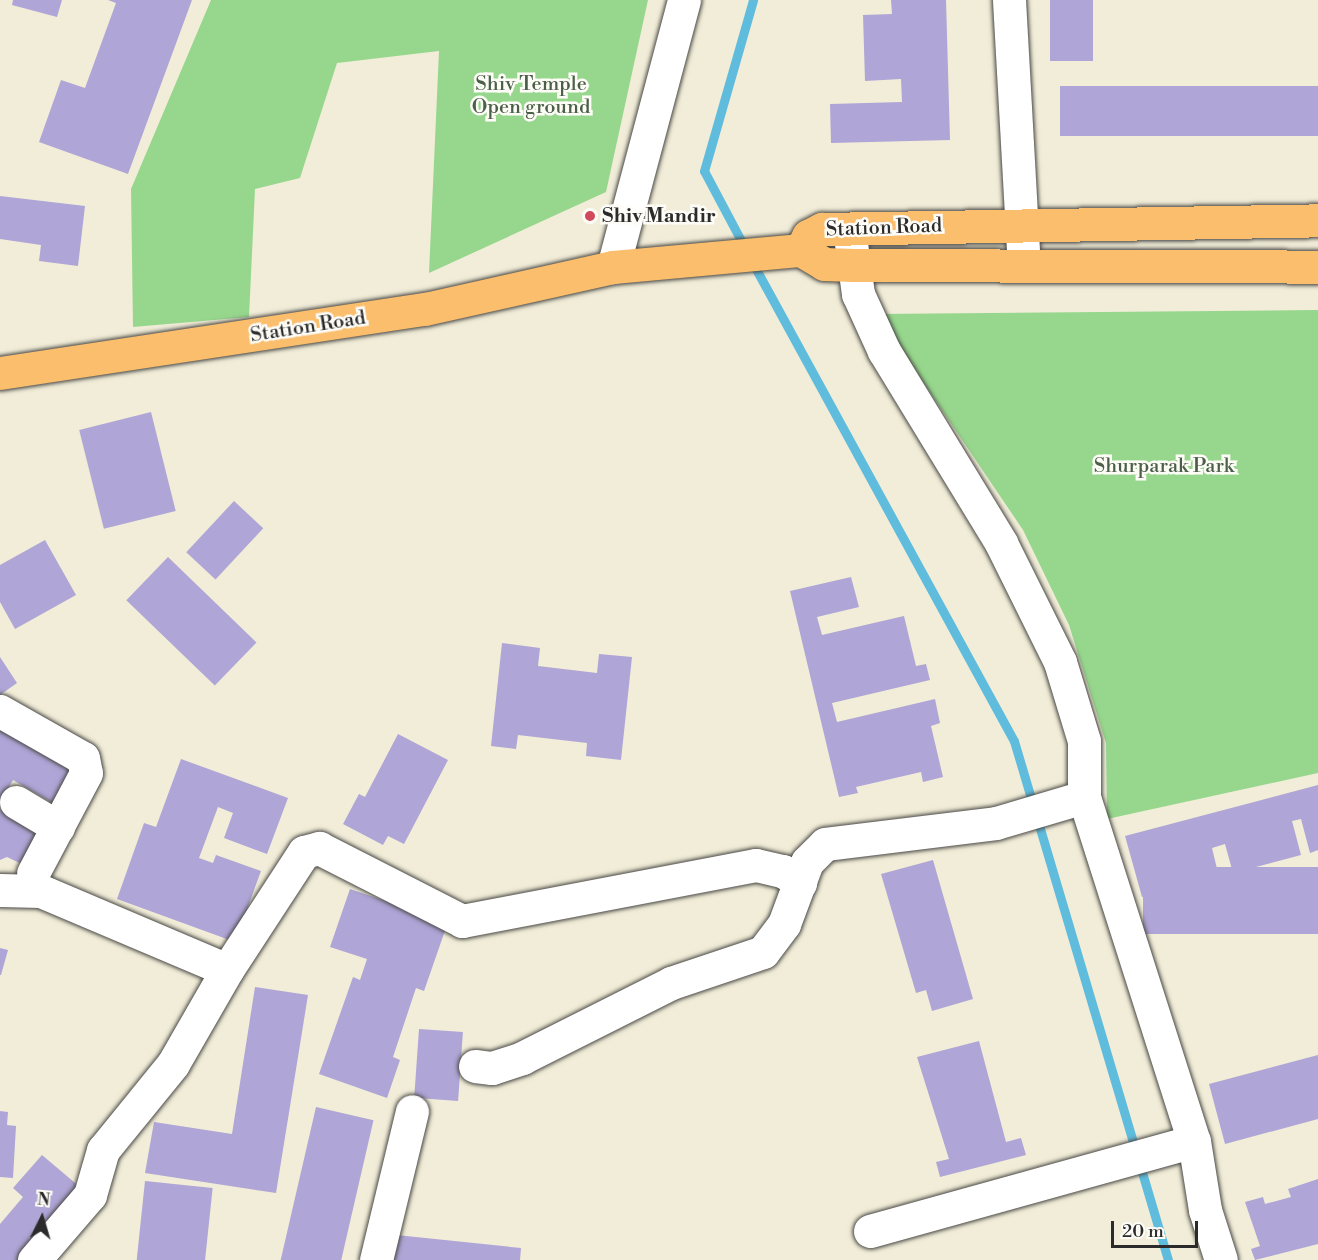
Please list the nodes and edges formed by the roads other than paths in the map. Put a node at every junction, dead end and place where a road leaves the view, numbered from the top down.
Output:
1 (684, 0) edge
2 (1009, 0) edge
3 (1318, 220) edge
4 (1026, 222) junction
5 (849, 229) junction
6 (795, 251) junction
7 (854, 266) junction
8 (1024, 266) junction
9 (613, 267) junction
10 (1318, 267) edge
11 (0, 373) edge
12 (0, 711) edge
13 (1078, 799) junction
14 (16, 802) dead end
15 (58, 827) junction
16 (0, 873) edge
17 (37, 882) junction
18 (800, 883) junction
19 (0, 890) edge
20 (226, 970) junction
21 (474, 1066) dead end
22 (412, 1111) dead end
23 (1194, 1141) junction
24 (870, 1231) dead end
25 (34, 1260) edge
26 (376, 1260) edge
27 (1221, 1260) edge

1 - 9 street
2 - 4 street
3 - 4 main road, Station Road
4 - 5 main road, Station Road
4 - 8 street
5 - 6 main road, Station Road
5 - 7 street
6 - 7 main road, Station Road
6 - 9 main road, Station Road
7 - 8 main road, Station Road
7 - 13 street
8 - 10 main road, Station Road
9 - 11 main road, Station Road
12 - 15 street
13 - 18 street
13 - 23 street
14 - 15 street
15 - 17 street
16 - 17 street
17 - 19 street
17 - 20 street
18 - 20 street
18 - 21 street
20 - 25 street
22 - 26 street
23 - 24 street
23 - 27 street

